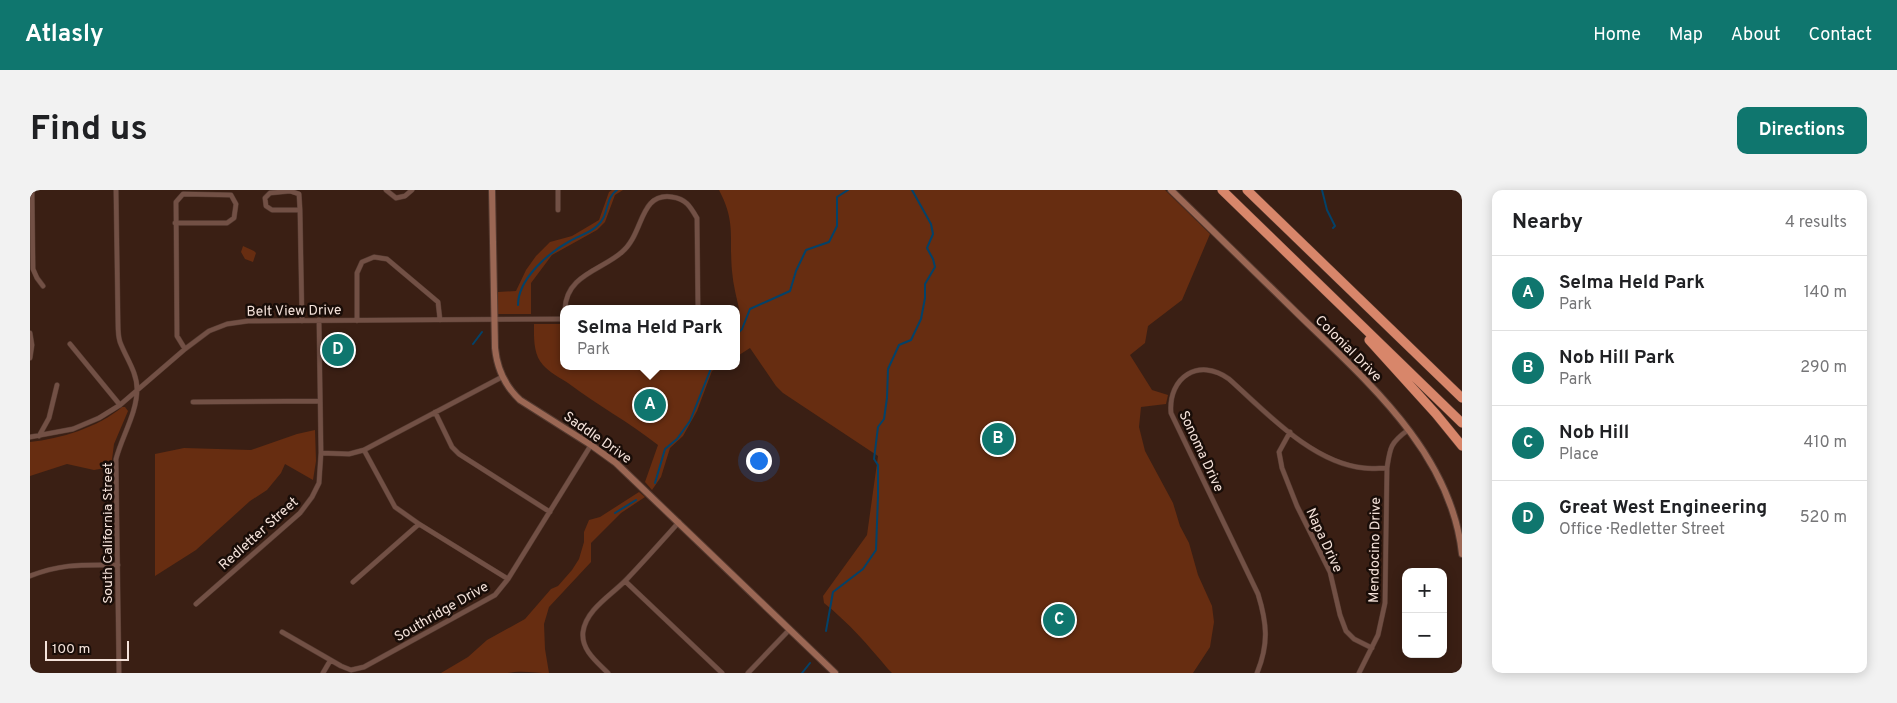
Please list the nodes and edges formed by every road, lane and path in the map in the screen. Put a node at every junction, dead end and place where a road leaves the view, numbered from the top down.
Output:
1 (32, 190) edge
2 (116, 190) edge
3 (386, 190) edge
4 (412, 190) edge
5 (492, 190) edge
6 (558, 190) edge
7 (1171, 190) edge
8 (1222, 190) edge
9 (1247, 190) edge
10 (300, 210) junction
11 (558, 210) dead end
12 (175, 223) junction
13 (43, 286) dead end
14 (566, 305) edge
15 (698, 305) edge
16 (1344, 309) junction
17 (560, 319) edge
18 (319, 320) junction
19 (440, 320) junction
20 (494, 320) junction
21 (302, 321) junction
22 (357, 321) junction
23 (1386, 324) junction
24 (30, 333) edge
25 (70, 344) dead end
26 (185, 349) junction
27 (30, 358) edge
28 (502, 377) junction
29 (57, 384) dead end
30 (137, 390) junction
31 (1462, 390) edge
32 (1462, 398) edge
33 (320, 401) junction
34 (193, 402) dead end
35 (120, 405) junction
36 (435, 412) junction
37 (1462, 423) edge
38 (1408, 430) junction
39 (1290, 432) junction
40 (39, 436) junction
41 (30, 437) edge
42 (591, 444) junction
43 (1462, 446) edge
44 (364, 450) junction
45 (321, 453) junction
46 (1387, 468) junction
47 (550, 512) junction
48 (680, 522) junction
49 (419, 524) junction
50 (1462, 554) edge
51 (118, 565) junction
52 (30, 576) edge
53 (508, 579) junction
54 (625, 581) junction
55 (353, 582) dead end
56 (196, 604) dead end
57 (790, 629) junction
58 (282, 632) dead end
59 (1372, 648) junction
60 (330, 661) junction
61 (119, 673) edge
62 (323, 673) edge
63 (608, 673) edge
64 (722, 673) edge
65 (748, 673) edge
66 (835, 673) edge
67 (1257, 673) edge
68 (1359, 673) edge

1 - 13 street
2 - 30 street, South California Street
3 - 4 street
5 - 20 street, Saddle Drive
6 - 11 street
7 - 38 street, Colonial Drive
8 - 16 highway
9 - 23 highway
10 - 10 street
10 - 21 street
12 - 12 street
12 - 26 street
14 - 15 street
16 - 37 highway
16 - 43 highway
17 - 20 street, Belt View Drive
18 - 21 street, Belt View Drive
18 - 22 street, Belt View Drive
18 - 33 street, Redletter Street
19 - 20 street, Belt View Drive
19 - 22 street, Belt View Drive
19 - 22 street
20 - 28 street, Saddle Drive
21 - 26 street, Belt View Drive
23 - 31 highway
23 - 32 highway
24 - 27 street
25 - 35 street
26 - 30 street, Belt View Drive
28 - 36 street
28 - 42 street, Saddle Drive
29 - 40 street
30 - 35 street, Belt View Drive
30 - 51 street, South California Street
33 - 34 street
33 - 45 street, Redletter Street
35 - 40 street, Belt View Drive
36 - 44 street
36 - 47 street
38 - 46 street, Mendocino Drive
38 - 50 street, Colonial Drive
39 - 46 street, Sonoma Drive
39 - 59 street, Napa Drive
39 - 67 street, Sonoma Drive
40 - 41 street, Belt View Drive
42 - 47 street, Southridge Drive
42 - 48 street, Saddle Drive
44 - 45 street
44 - 49 street
45 - 56 street, Redletter Street
46 - 59 street, Mendocino Drive
47 - 53 street, Southridge Drive
48 - 54 street
48 - 57 street, Saddle Drive
49 - 53 street
49 - 55 street
51 - 52 street
51 - 61 street, South California Street
53 - 60 street, Southridge Drive
54 - 63 street
54 - 64 street
57 - 65 street
57 - 66 street, Saddle Drive
58 - 60 street, Southridge Drive
59 - 68 street, Mendocino Drive
60 - 62 street

